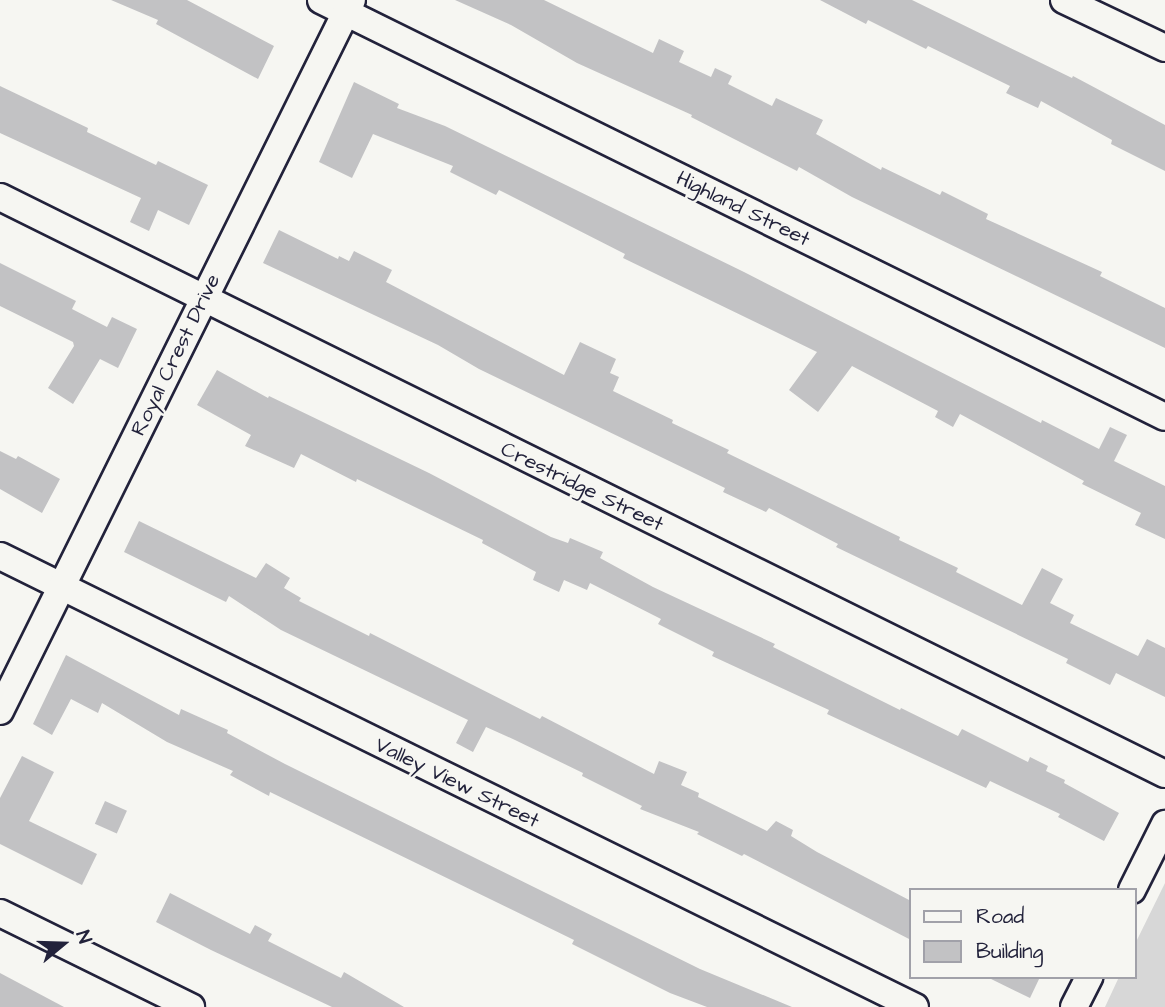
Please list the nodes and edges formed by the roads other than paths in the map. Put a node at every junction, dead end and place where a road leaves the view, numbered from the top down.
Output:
1 (321, 0) edge
2 (1064, 0) edge
3 (349, 6) edge
4 (1165, 48) edge
5 (0, 197) edge
6 (204, 298) junction
7 (1165, 417) edge
8 (0, 556) edge
9 (62, 587) junction
10 (0, 711) edge
11 (1165, 774) edge
12 (1165, 824) edge
13 (1133, 888) edge
14 (0, 913) edge
15 (1088, 979) edge
16 (191, 1007) edge
17 (915, 1007) edge
18 (1074, 1007) edge

1 - 3 street, Highland Street
2 - 4 street
3 - 6 street, Royal Crest Drive
3 - 7 street, Highland Street
5 - 6 street, Crestridge Street
6 - 9 street, Royal Crest Drive
6 - 11 street, Crestridge Street
8 - 9 street, Valley View Street
9 - 10 street, Royal Crest Drive
9 - 17 street, Valley View Street
12 - 13 street
14 - 16 street
15 - 18 street

